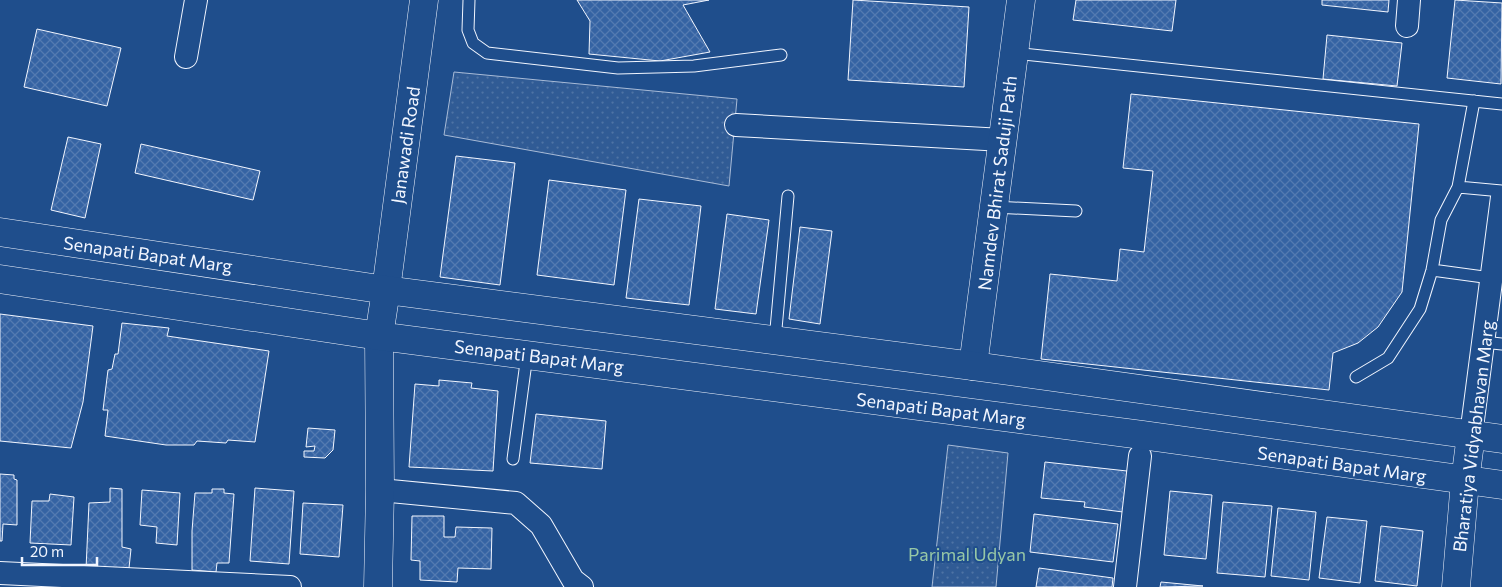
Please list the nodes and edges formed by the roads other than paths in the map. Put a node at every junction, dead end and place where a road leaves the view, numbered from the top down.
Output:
1 (196, 0) edge
2 (424, 0) edge
3 (469, 0) edge
4 (1020, 0) edge
5 (1409, 0) edge
6 (1407, 26) dead end
7 (1014, 53) junction
8 (781, 54) dead end
9 (186, 57) dead end
10 (1474, 101) junction
11 (1502, 104) edge
12 (736, 125) dead end
13 (1003, 140) junction
14 (1458, 187) junction
15 (1502, 191) edge
16 (788, 196) dead end
17 (1502, 196) edge
18 (994, 208) junction
19 (1076, 211) dead end
20 (1500, 223) edge
21 (0, 232) edge
22 (1432, 270) junction
23 (1491, 278) junction
24 (0, 279) edge
25 (386, 290) junction
26 (380, 336) junction
27 (775, 340) junction
28 (1492, 343) edge
29 (527, 355) junction
30 (973, 366) junction
31 (1356, 377) dead end
32 (1470, 435) junction
33 (1502, 439) edge
34 (1140, 456) dead end
35 (513, 459) dead end
36 (1465, 481) junction
37 (1502, 486) edge
38 (380, 490) junction
39 (0, 573) edge
40 (290, 587) edge
41 (378, 587) edge
42 (582, 587) edge
43 (1125, 587) edge
44 (1456, 587) edge

1 - 9 street
2 - 25 main road, Janawadi Road
3 - 8 lane
4 - 7 main road, Namdev Bhirat Saduji Path
5 - 6 street
7 - 10 lane
7 - 13 main road, Namdev Bhirat Saduji Path
10 - 11 lane
10 - 14 lane
12 - 13 street
13 - 18 main road, Namdev Bhirat Saduji Path
14 - 15 lane
14 - 22 lane
16 - 27 lane
17 - 20 street, Bharatiya Vidyabhavan Marg
18 - 19 lane
18 - 30 main road, Namdev Bhirat Saduji Path
20 - 23 street, Bharatiya Vidyabhavan Marg
21 - 25 main road, Senapati Bapat Marg
22 - 23 lane
22 - 31 lane
23 - 28 street, Bharatiya Vidyabhavan Marg
24 - 26 main road, Senapati Bapat Marg
25 - 26 main road
25 - 27 main road, Senapati Bapat Marg
26 - 29 main road, Senapati Bapat Marg
26 - 38 main road
27 - 30 main road, Senapati Bapat Marg
28 - 32 street, Bharatiya Vidyabhavan Marg
29 - 35 lane
29 - 36 main road, Senapati Bapat Marg
30 - 32 main road, Senapati Bapat Marg
32 - 33 main road, Senapati Bapat Marg
32 - 36 main road, Bharatiya Vidyabhavan Marg
34 - 43 street
36 - 37 main road, Senapati Bapat Marg
36 - 44 main road, Bharatiya Vidyabhavan Marg
38 - 41 main road
38 - 42 street
39 - 40 street

